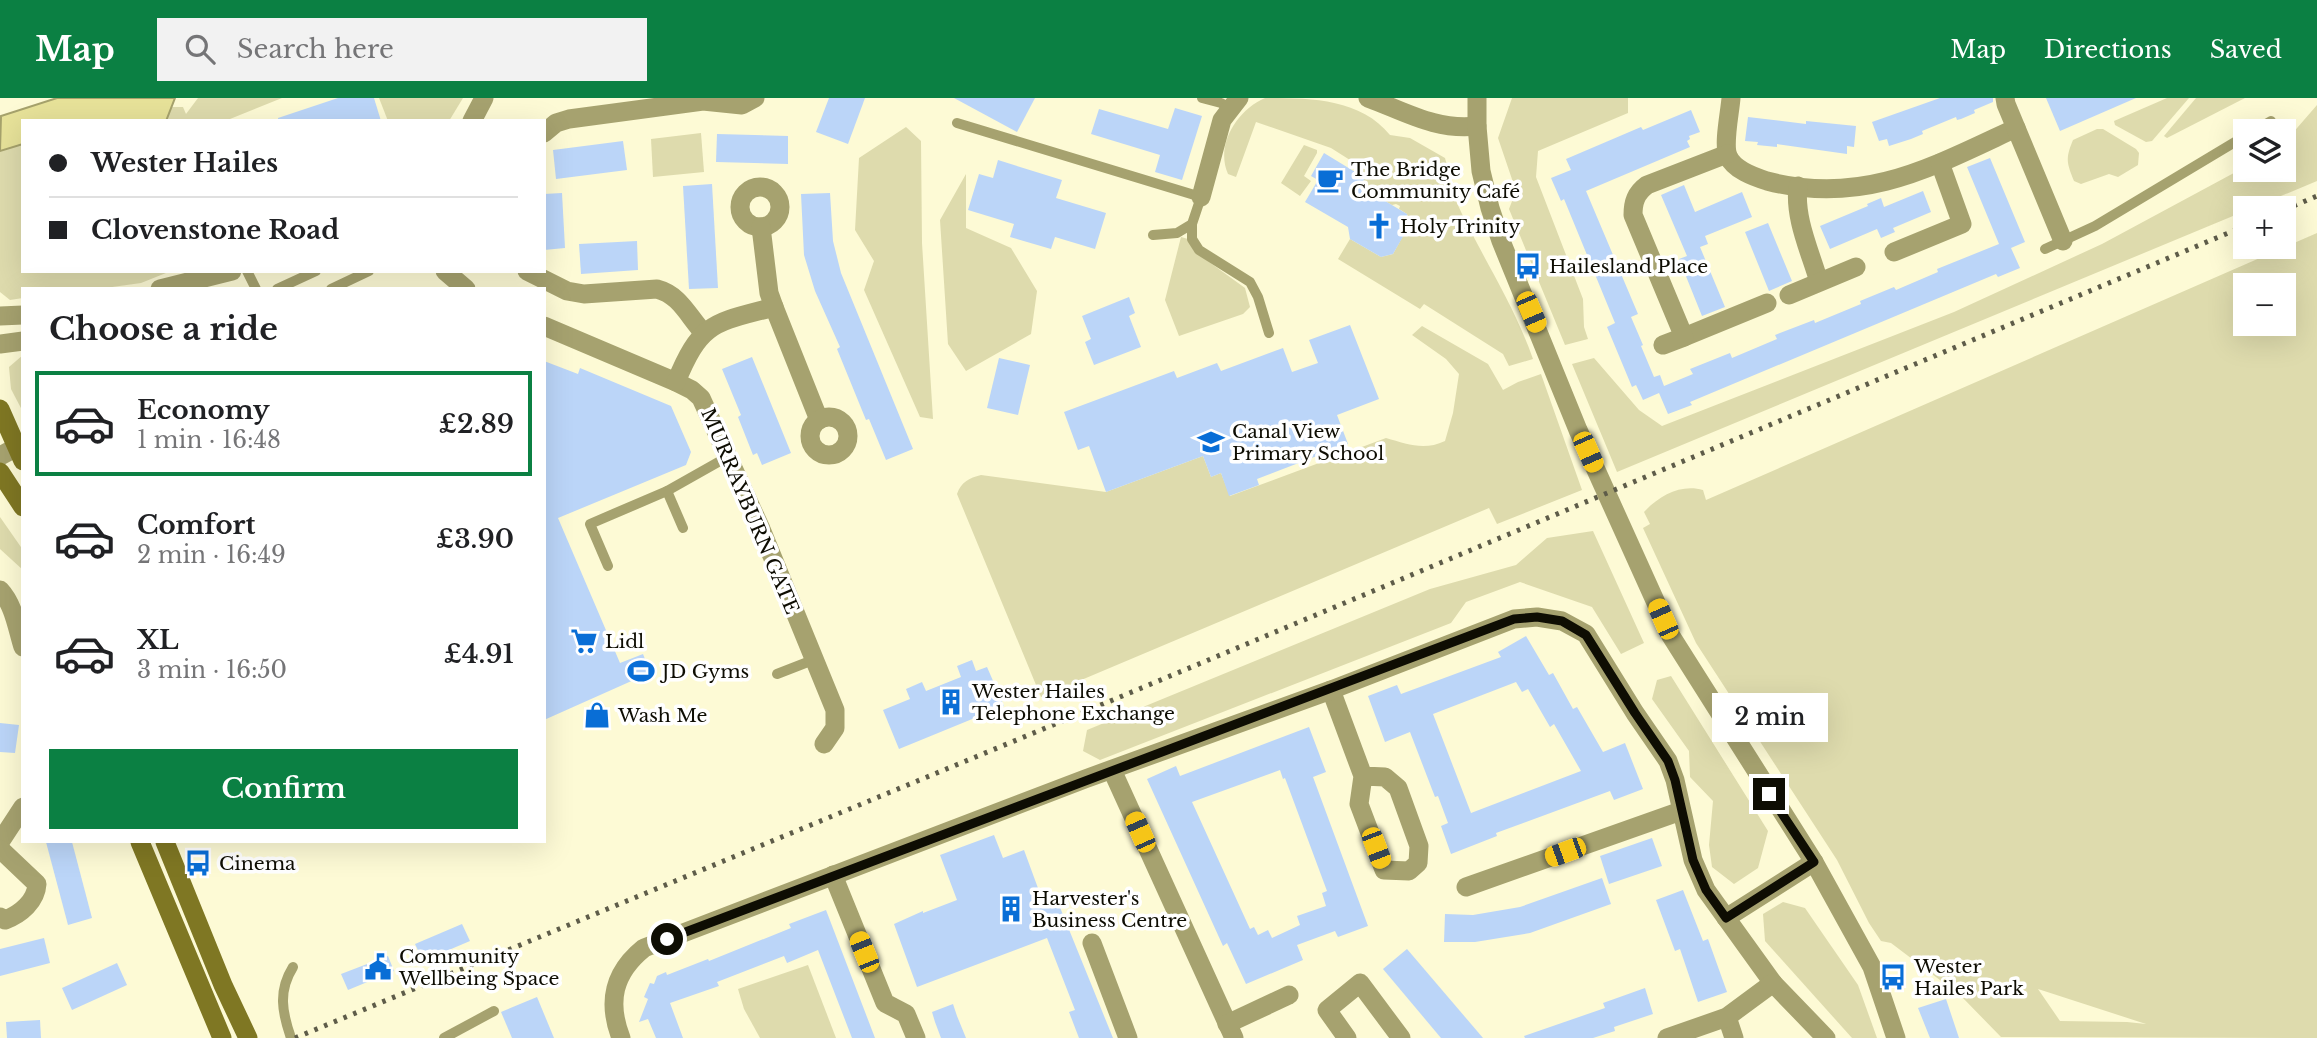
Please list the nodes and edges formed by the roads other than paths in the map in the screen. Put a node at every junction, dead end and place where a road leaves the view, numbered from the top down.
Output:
1 (484, 98) edge
2 (755, 98) edge
3 (1202, 98) edge
4 (1367, 98) edge
5 (1477, 98) edge
6 (1731, 98) edge
7 (2005, 98) edge
8 (1234, 103) edge
9 (473, 119) edge
10 (957, 123) dead end
11 (1476, 126) junction
12 (2016, 128) junction
13 (546, 131) edge
14 (2233, 143) edge
15 (1727, 154) junction
16 (1940, 163) junction
17 (1798, 186) junction
18 (1201, 197) junction
19 (1192, 224) junction
20 (761, 227) dead end
21 (1153, 235) dead end
22 (2054, 245) joint
23 (1894, 252) dead end
24 (1856, 267) dead end
25 (224, 273) edge
26 (236, 273) edge
27 (312, 273) edge
28 (365, 273) edge
29 (447, 273) edge
30 (531, 273) edge
31 (1819, 282) junction
32 (168, 287) edge
33 (211, 287) edge
34 (281, 287) edge
35 (335, 287) edge
36 (465, 287) edge
37 (1789, 295) dead end
38 (1767, 303) dead end
39 (774, 307) junction
40 (21, 315) edge
41 (0, 316) edge
42 (546, 327) edge
43 (703, 332) junction
44 (1269, 333) dead end
45 (1684, 337) junction
46 (21, 341) edge
47 (0, 345) edge
48 (1663, 345) dead end
49 (676, 382) junction
50 (0, 409) edge
51 (819, 420) dead end
52 (13, 455) edge
53 (729, 456) junction
54 (0, 472) edge
55 (667, 491) junction
56 (21, 505) edge
57 (683, 528) dead end
58 (608, 566) dead end
59 (0, 590) edge
60 (21, 640) edge
61 (813, 660) junction
62 (777, 674) dead end
63 (1331, 690) junction
64 (824, 744) dead end
65 (1112, 770) junction
66 (1363, 776) junction
67 (21, 810) edge
68 (1681, 811) junction
69 (0, 842) edge
70 (140, 843) edge
71 (165, 843) edge
72 (0, 849) edge
73 (1814, 862) junction
74 (833, 876) junction
75 (1466, 887) dead end
76 (0, 917) edge
77 (1726, 918) junction
78 (1093, 943) dead end
79 (293, 967) dead end
80 (1773, 983) junction
81 (1289, 995) dead end
82 (494, 1011) dead end
83 (1727, 1017) junction
84 (1231, 1031) edge
85 (222, 1038) edge
86 (248, 1038) edge
87 (291, 1038) edge
88 (444, 1038) edge
89 (621, 1038) edge
90 (916, 1038) edge
91 (1128, 1038) edge
92 (1347, 1038) edge
93 (1401, 1038) edge
94 (1667, 1038) edge
95 (1734, 1038) edge
96 (1826, 1038) edge
97 (1896, 1038) edge

1 - 9 street
2 - 13 street
3 - 8 lane
4 - 11 street
5 - 11 street
6 - 15 street
7 - 12 street
8 - 18 street
10 - 18 lane
11 - 73 street
12 - 16 street
12 - 22 street
14 - 22 lane
15 - 17 street
15 - 45 street
16 - 17 street
16 - 23 street
17 - 31 street
18 - 19 lane
19 - 21 lane
19 - 44 lane
20 - 39 street
24 - 31 street
25 - 32 street
26 - 33 street
27 - 34 lane
28 - 35 lane
29 - 36 street
30 - 43 street
31 - 37 street
38 - 45 street
39 - 43 street
39 - 51 street
40 - 41 street
42 - 49 street, MURRAYBURN GATE
43 - 49 street
45 - 48 street
46 - 47 street
49 - 53 street, MURRAYBURN GATE
50 - 52 main road
53 - 55 lane
53 - 61 street, MURRAYBURN GATE
54 - 56 main road
55 - 57 lane
55 - 58 lane
59 - 60 street
61 - 62 lane
61 - 64 street, MURRAYBURN GATE
63 - 65 street
63 - 66 street
63 - 68 street
65 - 74 street
65 - 84 street
66 - 66 street
67 - 69 street
68 - 75 street
68 - 77 street
70 - 85 main road
71 - 86 main road
72 - 76 street
73 - 77 street
73 - 97 street
74 - 89 street
74 - 90 street
77 - 80 street
78 - 91 street
79 - 87 lane
80 - 83 street
80 - 96 street
81 - 84 street
82 - 88 lane
83 - 94 street
83 - 95 street
92 - 93 street

